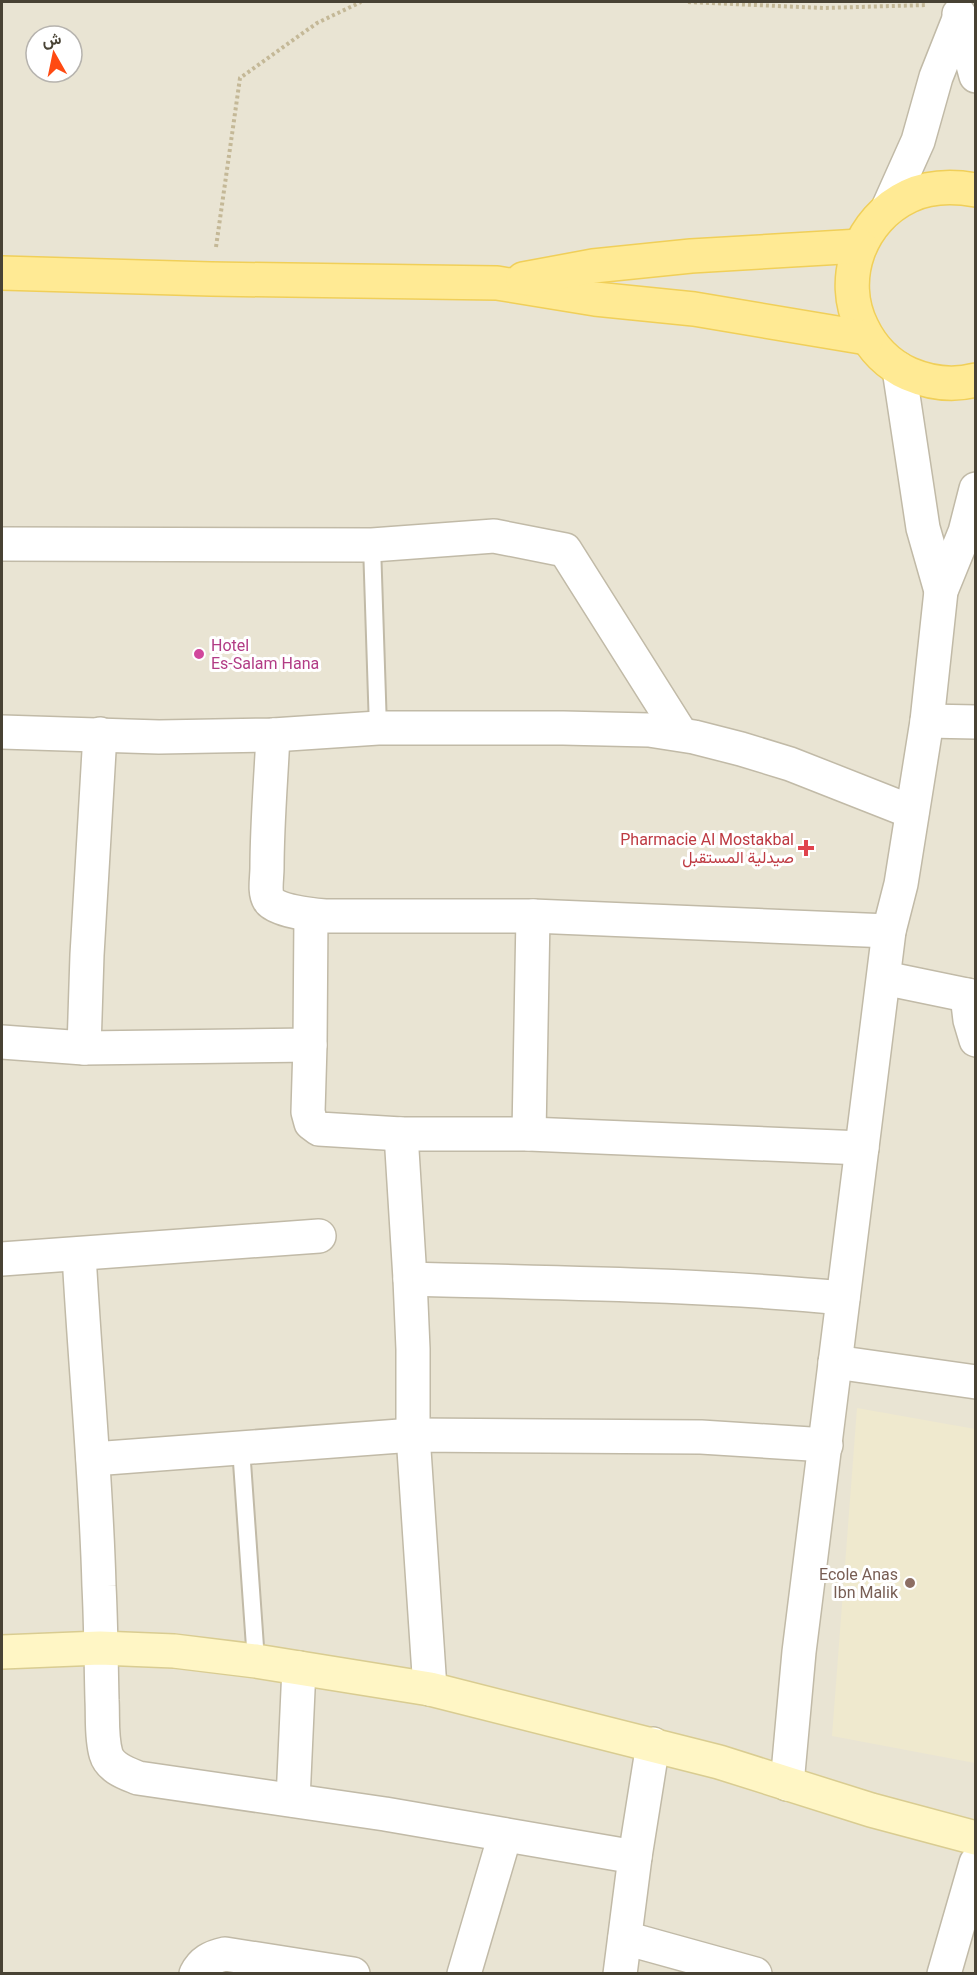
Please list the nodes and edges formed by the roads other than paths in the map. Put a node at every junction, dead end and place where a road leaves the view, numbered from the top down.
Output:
1 (963, 8) edge
2 (975, 76) edge
3 (975, 190) edge
4 (888, 208) junction
5 (860, 246) junction
6 (2, 273) edge
7 (497, 283) junction
8 (867, 338) junction
9 (898, 369) junction
10 (975, 380) edge
11 (975, 489) edge
12 (2, 544) edge
13 (372, 544) junction
14 (941, 591) junction
15 (927, 721) junction
16 (975, 722) edge
17 (378, 728) junction
18 (2, 732) edge
19 (100, 734) junction
20 (681, 734) junction
21 (273, 735) junction
22 (912, 812) junction
23 (311, 915) junction
24 (533, 916) junction
25 (889, 931) junction
26 (884, 978) junction
27 (971, 996) edge
28 (975, 1040) edge
29 (2, 1042) edge
30 (310, 1045) junction
31 (84, 1048) junction
32 (401, 1134) junction
33 (529, 1134) junction
34 (862, 1148) junction
35 (319, 1236) dead end
36 (79, 1254) junction
37 (2, 1259) edge
38 (410, 1279) junction
39 (843, 1298) junction
40 (835, 1362) junction
41 (975, 1382) edge
42 (413, 1435) junction
43 (826, 1445) junction
44 (241, 1448) junction
45 (93, 1459) junction
46 (100, 1648) junction
47 (2, 1652) edge
48 (256, 1661) junction
49 (299, 1668) junction
50 (430, 1689) junction
51 (653, 1744) junction
52 (787, 1784) junction
53 (293, 1800) junction
54 (505, 1835) junction
55 (975, 1838) edge
56 (635, 1857) junction
57 (975, 1863) edge
58 (625, 1938) junction
59 (196, 1974) edge
60 (353, 1974) edge
61 (464, 1974) edge
62 (620, 1974) edge
63 (755, 1974) edge
64 (944, 1974) edge

1 - 2 street
1 - 4 street
3 - 4 main road
4 - 5 main road
5 - 7 main road
5 - 8 main road
6 - 7 main road
7 - 8 main road
8 - 9 main road
9 - 10 main road
9 - 14 street
11 - 14 street
12 - 13 street
13 - 17 lane
13 - 20 street
14 - 15 street
15 - 16 street
15 - 22 street
17 - 20 street
17 - 21 street
18 - 19 street
19 - 21 street
19 - 31 street
20 - 22 street
21 - 23 street
22 - 25 street
23 - 24 street
23 - 30 street
24 - 25 street
24 - 33 street
25 - 26 street
26 - 27 street
26 - 34 street
27 - 28 street
29 - 31 street
30 - 31 street
30 - 32 street
32 - 33 street
32 - 38 street
33 - 34 street
34 - 39 street
35 - 36 street
36 - 37 street
36 - 45 street
38 - 39 street
38 - 42 street
39 - 40 street
40 - 41 street
40 - 43 street
42 - 43 street
42 - 44 street
42 - 50 street
43 - 52 street
44 - 45 street
44 - 48 lane
45 - 46 street
46 - 47 street
46 - 48 street
46 - 53 street
48 - 49 street
49 - 50 street
49 - 53 street
50 - 51 street
51 - 52 street
51 - 56 street
52 - 55 street
53 - 54 street
54 - 56 street
54 - 61 street
56 - 58 street
57 - 64 street
58 - 62 street
58 - 63 street
59 - 60 street

